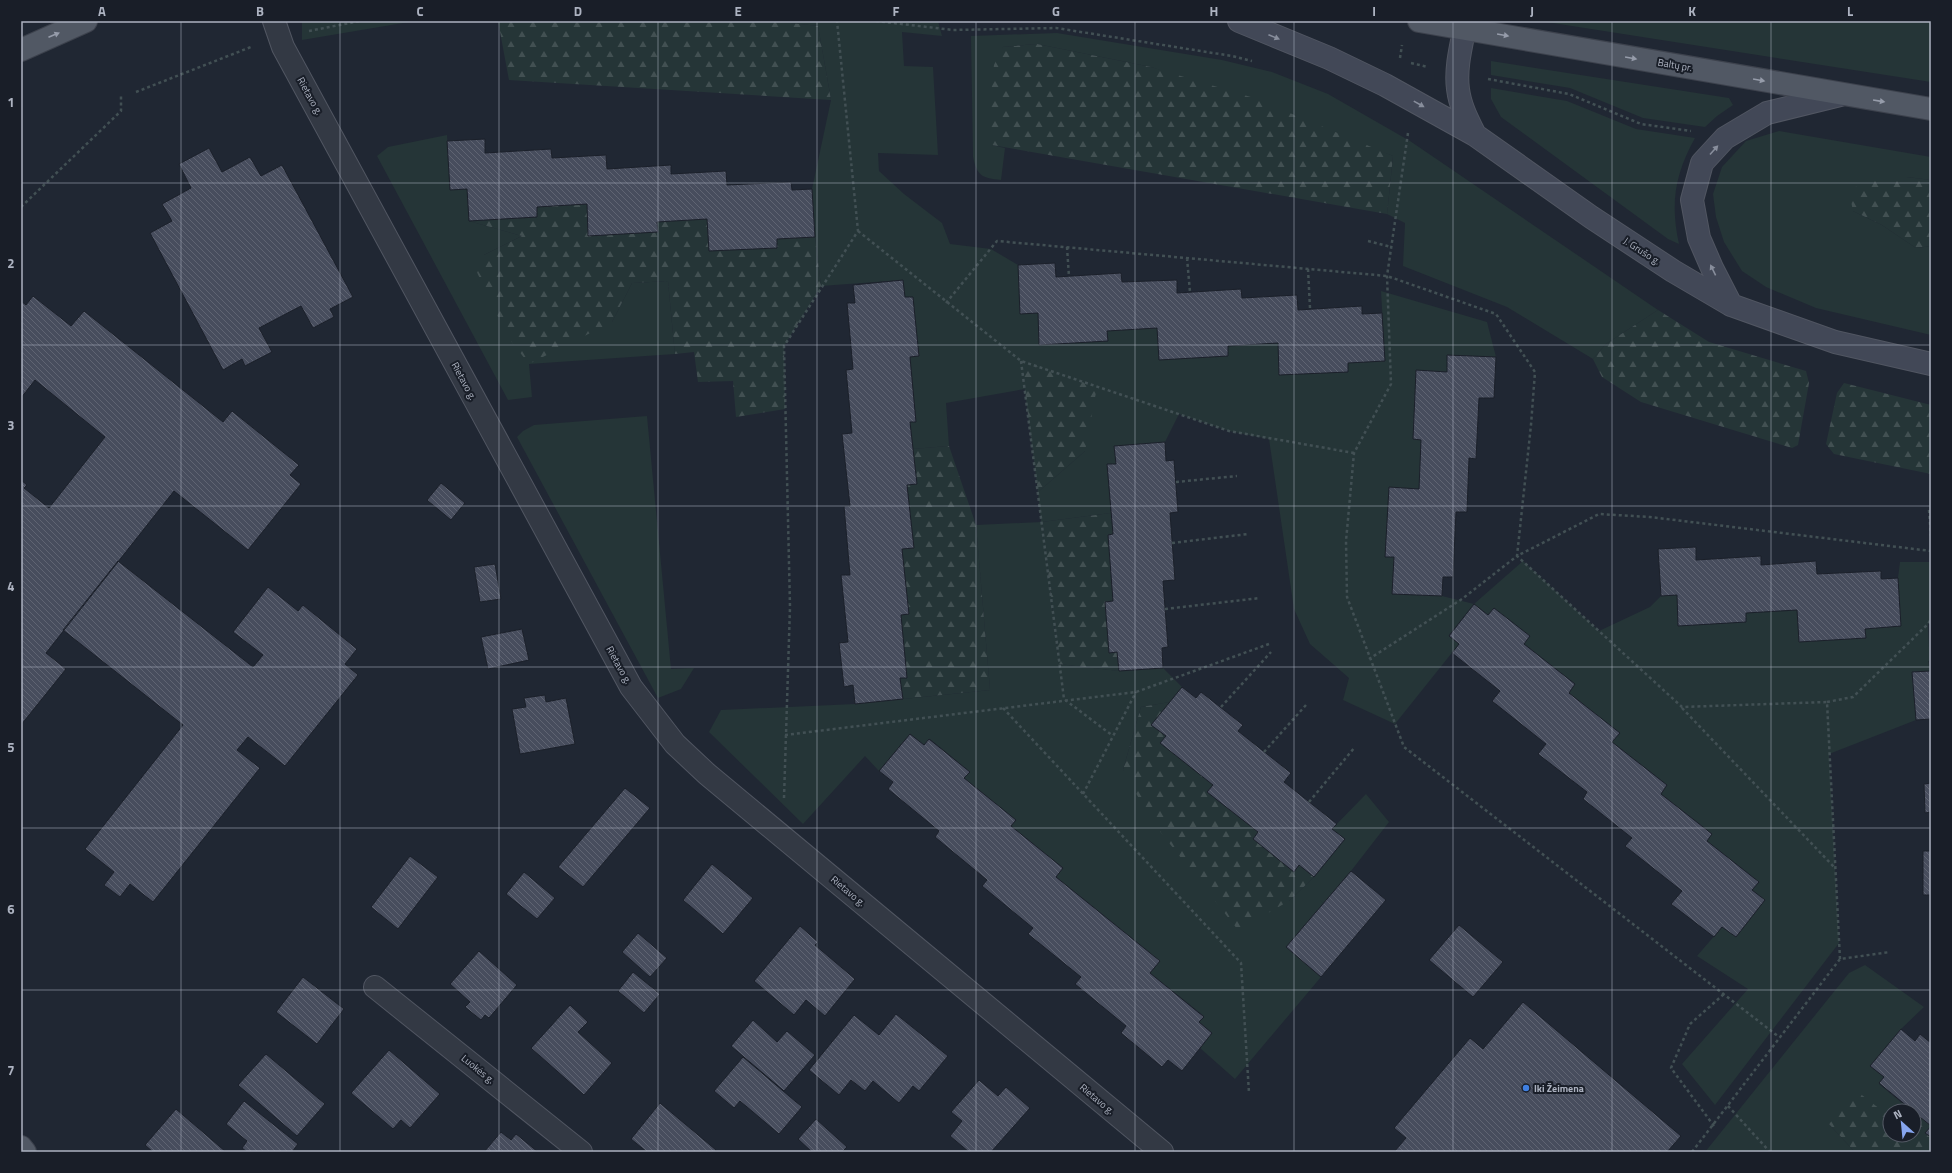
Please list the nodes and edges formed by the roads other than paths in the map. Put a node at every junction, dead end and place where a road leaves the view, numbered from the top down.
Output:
1 (86, 21) edge
2 (1239, 21) edge
3 (1419, 21) edge
4 (1465, 25) edge
5 (276, 29) edge
6 (21, 50) edge
7 (1840, 95) junction
8 (1931, 109) edge
9 (1475, 135) junction
10 (1731, 305) junction
11 (1931, 364) edge
12 (375, 987) dead end
13 (21, 1147) edge
14 (25, 1152) edge
15 (581, 1152) edge
16 (1162, 1152) edge

6 -> 1 main road
2 -> 9 main road, J. Grušo g.
3 - 4 main road, Baltų pr.
4 -> 7 main road, Baltų pr.
4 - 9 main road
5 - 16 street, Rietavo g.
7 -> 8 main road, Baltų pr.
10 -> 7 main road
9 - 10 main road, J. Grušo g.
10 - 11 main road, J. Grušo g.
12 - 15 street, Luokės g.
13 - 14 main road

